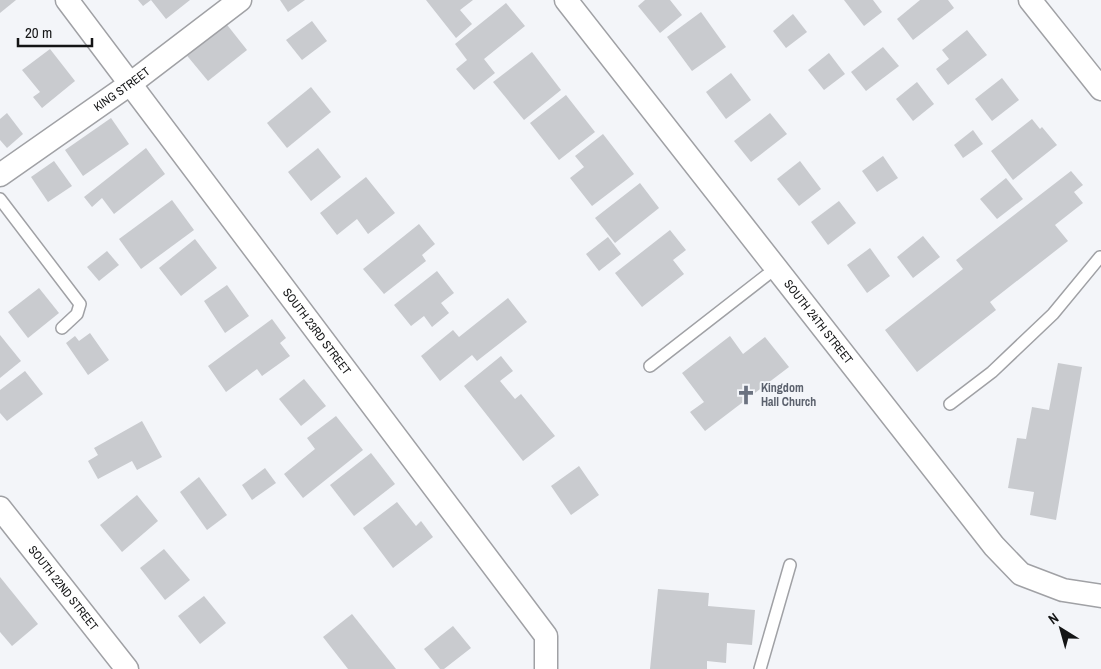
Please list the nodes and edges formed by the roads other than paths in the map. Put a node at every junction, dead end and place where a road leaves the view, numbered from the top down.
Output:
1 (67, 0) edge
2 (240, 0) edge
3 (566, 0) edge
4 (1030, 0) edge
5 (130, 84) junction
6 (1101, 89) edge
7 (0, 175) edge
8 (0, 199) edge
9 (1101, 256) edge
10 (776, 268) junction
11 (62, 328) dead end
12 (650, 366) dead end
13 (950, 404) dead end
14 (0, 508) edge
15 (790, 565) dead end
16 (1101, 596) edge
17 (127, 669) edge
18 (546, 669) edge
19 (760, 669) edge

1 - 5 street, SOUTH 23RD STREET
2 - 5 street, KING STREET
3 - 10 street, SOUTH 24TH STREET
4 - 6 street
5 - 7 street, KING STREET
5 - 18 street, SOUTH 23RD STREET
8 - 11 lane
9 - 13 lane
10 - 12 lane
10 - 16 street, SOUTH 24TH STREET
14 - 17 street, SOUTH 22ND STREET
15 - 19 lane

